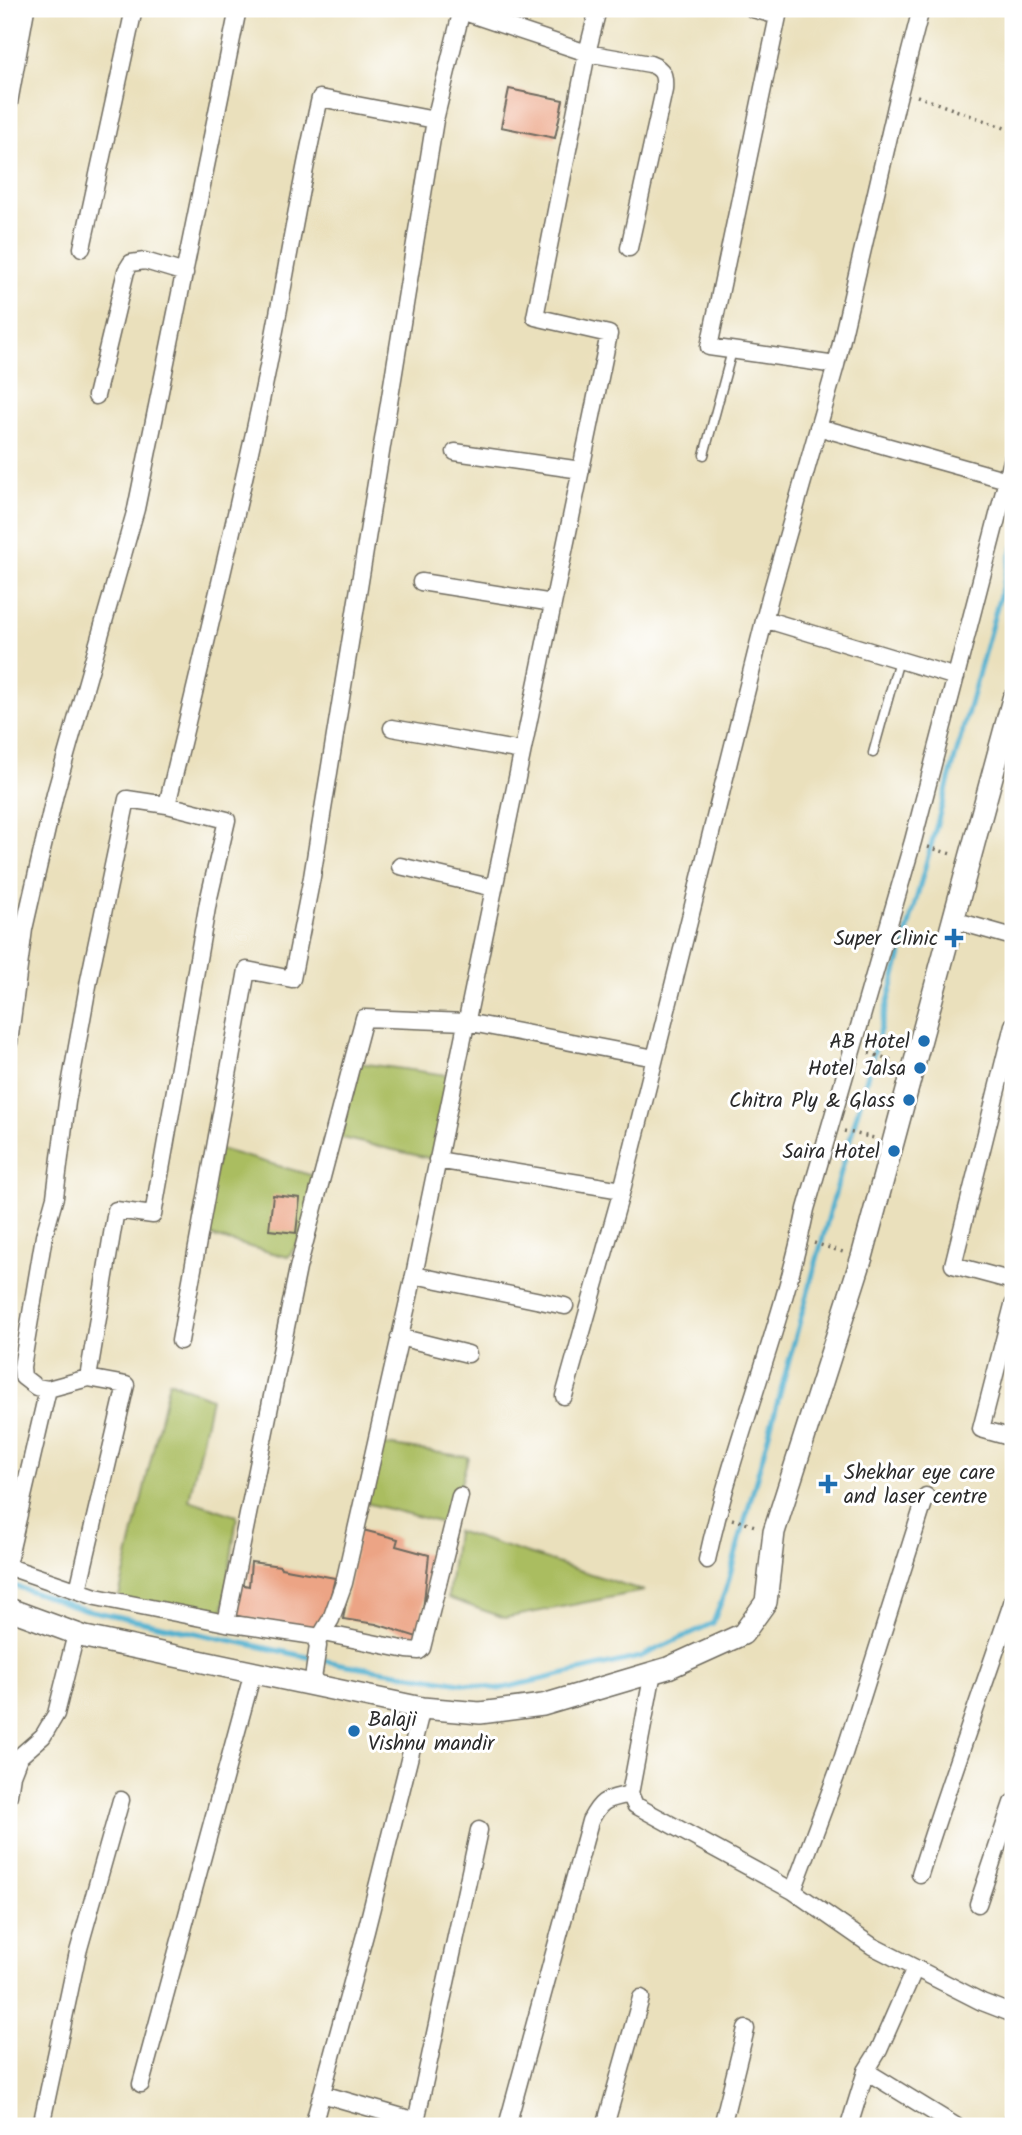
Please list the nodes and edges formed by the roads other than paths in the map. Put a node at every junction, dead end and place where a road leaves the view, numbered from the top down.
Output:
1 (26, 9) edge
2 (134, 9) edge
3 (238, 9) edge
4 (598, 9) edge
5 (753, 9) edge
6 (921, 9) edge
7 (462, 10) edge
8 (779, 12) edge
9 (587, 54) junction
10 (9, 103) edge
11 (435, 120) junction
12 (82, 248) dead end
13 (629, 248) dead end
14 (184, 273) junction
15 (732, 351) junction
16 (836, 365) junction
17 (96, 396) dead end
18 (818, 427) junction
19 (455, 452) dead end
20 (704, 455) dead end
21 (1013, 457) edge
22 (581, 470) junction
23 (1007, 480) junction
24 (421, 582) dead end
25 (553, 603) junction
26 (764, 619) junction
27 (899, 660) junction
28 (956, 677) junction
29 (1013, 699) edge
30 (392, 728) dead end
31 (523, 751) junction
32 (873, 753) dead end
33 (167, 805) junction
34 (400, 866) dead end
35 (494, 888) junction
36 (953, 920) junction
37 (1013, 937) edge
38 (466, 1022) junction
39 (1013, 1024) edge
40 (9, 1043) edge
41 (655, 1058) junction
42 (437, 1160) junction
43 (622, 1190) junction
44 (414, 1275) junction
45 (1013, 1281) edge
46 (1013, 1305) edge
47 (565, 1306) dead end
48 (399, 1337) junction
49 (180, 1342) dead end
50 (468, 1354) dead end
51 (88, 1378) junction
52 (48, 1389) junction
53 (564, 1396) dead end
54 (1013, 1438) edge
55 (460, 1496) dead end
56 (926, 1496) dead end
57 (9, 1557) edge
58 (707, 1560) dead end
59 (9, 1567) edge
60 (78, 1590) junction
61 (1013, 1600) edge
62 (9, 1609) edge
63 (226, 1623) junction
64 (76, 1633) junction
65 (319, 1640) junction
66 (253, 1672) junction
67 (653, 1672) junction
68 (313, 1676) junction
69 (422, 1708) junction
70 (630, 1794) junction
71 (9, 1795) edge
72 (121, 1800) dead end
73 (1013, 1801) edge
74 (479, 1830) dead end
75 (920, 1874) dead end
76 (793, 1891) junction
77 (978, 1904) dead end
78 (915, 1968) junction
79 (641, 1997) dead end
80 (1013, 2014) edge
81 (746, 2029) dead end
82 (866, 2071) junction
83 (141, 2084) dead end
84 (322, 2094) junction
85 (1013, 2120) edge
86 (416, 2123) edge
87 (41, 2126) edge
88 (313, 2126) edge
89 (507, 2126) edge
90 (605, 2126) edge
91 (722, 2126) edge
92 (849, 2126) edge
93 (956, 2126) edge
94 (1010, 2126) edge

1 - 10 street
2 - 12 street
3 - 14 street
4 - 9 street
5 - 8 street
6 - 16 street
7 - 9 street
7 - 11 street
8 - 15 street
9 - 13 street
9 - 22 street
11 - 33 street
11 - 49 street
14 - 17 street
14 - 40 street
15 - 16 street
15 - 20 lane
16 - 18 street
18 - 23 street
18 - 26 street
19 - 22 street
21 - 23 street
22 - 25 street
23 - 28 street
24 - 25 street
25 - 31 street
26 - 27 street
26 - 41 street
27 - 28 street
27 - 32 lane
28 - 58 street
29 - 36 street
30 - 31 street
31 - 35 street
33 - 51 street
33 - 52 street
34 - 35 street
35 - 38 street
36 - 37 street
36 - 67 street
38 - 41 street
38 - 42 street
38 - 63 street
39 - 45 street
41 - 43 street
42 - 43 street
42 - 44 street
43 - 53 street
44 - 47 street
44 - 48 street
46 - 54 street
48 - 50 street
48 - 65 street
51 - 52 street
51 - 60 street
52 - 57 street
55 - 65 street
56 - 76 street
59 - 60 street
60 - 63 street
61 - 75 street
62 - 64 street
63 - 65 street
64 - 66 street
64 - 71 street
65 - 68 street
66 - 68 street
66 - 83 street
67 - 69 street
67 - 70 street
68 - 69 street
69 - 84 street
70 - 76 street
70 - 89 street
72 - 87 street
73 - 77 street
74 - 86 street
76 - 78 street
78 - 80 street
78 - 82 street
79 - 90 street
81 - 91 street
82 - 92 street
82 - 93 street
84 - 86 street
84 - 88 street
85 - 94 street

